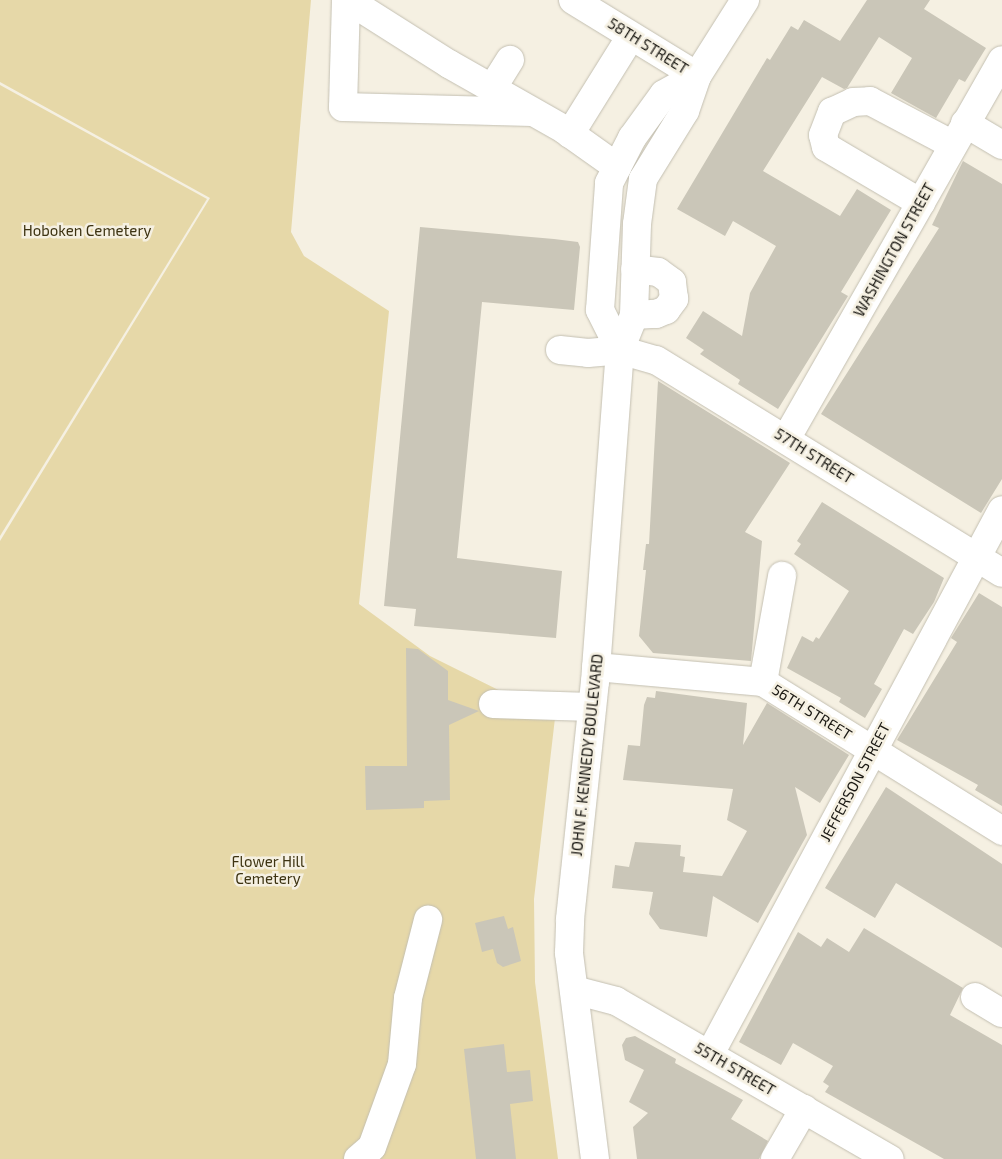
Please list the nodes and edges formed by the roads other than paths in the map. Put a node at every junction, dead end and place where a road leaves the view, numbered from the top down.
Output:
1 (347, 0) edge
2 (573, 0) edge
3 (745, 0) edge
4 (601, 7) edge
5 (632, 36) junction
6 (510, 60) dead end
7 (1002, 60) edge
8 (697, 76) junction
9 (493, 87) junction
10 (535, 112) junction
11 (570, 134) junction
12 (959, 134) junction
13 (1002, 145) edge
14 (617, 167) junction
15 (920, 203) junction
16 (635, 269) junction
17 (634, 315) junction
18 (560, 350) dead end
19 (620, 350) junction
20 (786, 439) junction
21 (1002, 510) edge
22 (974, 556) junction
23 (1002, 573) edge
24 (782, 576) dead end
25 (596, 667) junction
26 (763, 682) junction
27 (493, 704) dead end
28 (592, 707) junction
29 (872, 748) junction
30 (1002, 831) edge
31 (428, 920) dead end
32 (574, 990) junction
33 (975, 997) dead end
34 (1002, 1012) edge
35 (710, 1054) junction
36 (804, 1109) junction
37 (358, 1159) edge
38 (595, 1159) edge
39 (775, 1159) edge
40 (890, 1159) edge

1 - 9 street
1 - 10 street
2 - 4 street, 58TH STREET
3 - 8 street, JOHN F. KENNEDY BOULEVARD
4 - 5 street, 58TH STREET
5 - 8 street, 58TH STREET
5 - 11 street
6 - 9 street
7 - 12 street, WASHINGTON STREET
8 - 14 street, JOHN F. KENNEDY BOULEVARD
8 - 16 street, JOHN F. KENNEDY BOULEVARD
9 - 10 street
10 - 11 street
11 - 14 street
12 - 13 street
12 - 15 street, WASHINGTON STREET
12 - 15 street
14 - 19 street, JOHN F. KENNEDY BOULEVARD
15 - 20 street, WASHINGTON STREET
16 - 17 street, JOHN F. KENNEDY BOULEVARD
16 - 17 street
17 - 19 street, JOHN F. KENNEDY BOULEVARD
18 - 19 street
19 - 20 street, 57TH STREET
19 - 25 street, JOHN F. KENNEDY BOULEVARD
20 - 22 street, 57TH STREET
21 - 22 street, JEFFERSON STREET
22 - 23 street, 57TH STREET
22 - 29 street, JEFFERSON STREET
24 - 26 street
25 - 26 street, 56TH STREET
25 - 28 street, JOHN F. KENNEDY BOULEVARD
26 - 29 street, 56TH STREET
27 - 28 street
28 - 32 street, JOHN F. KENNEDY BOULEVARD
29 - 30 street, 56TH STREET
29 - 35 street, JEFFERSON STREET
31 - 37 street
32 - 35 street, 55TH STREET
32 - 38 street, JOHN F. KENNEDY BOULEVARD
33 - 34 street
35 - 36 street, 55TH STREET
36 - 39 street
36 - 40 street, 55TH STREET

